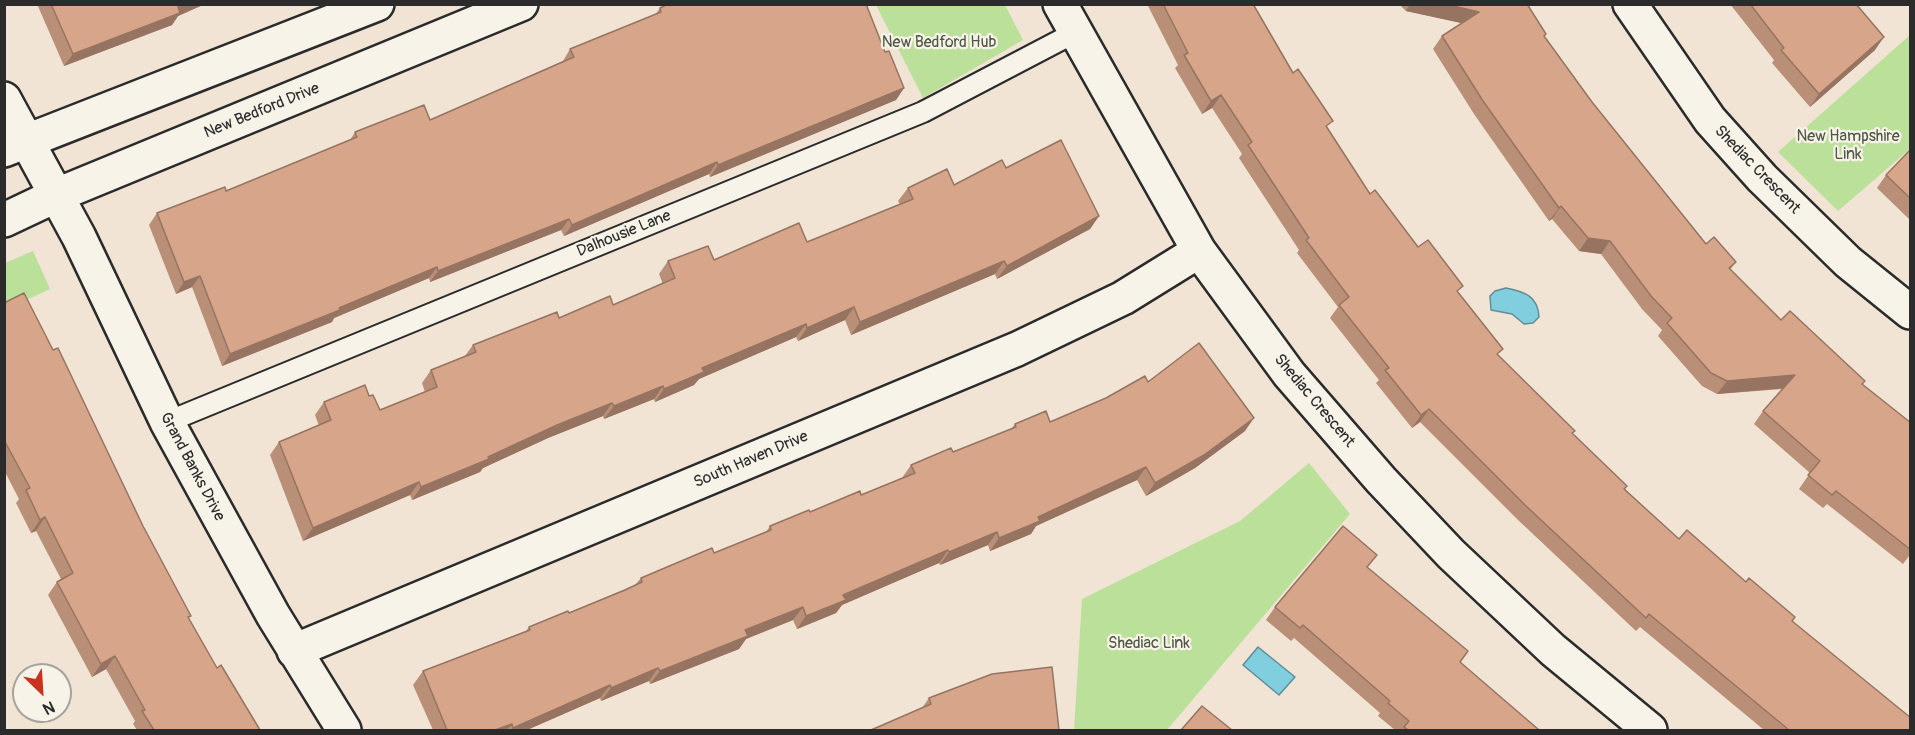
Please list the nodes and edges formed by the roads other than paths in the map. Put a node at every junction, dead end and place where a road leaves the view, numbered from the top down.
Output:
1 (377, 4) edge
2 (521, 4) edge
3 (1630, 4) edge
4 (1067, 19) edge
5 (4, 99) edge
6 (15, 145) edge
7 (57, 195) junction
8 (4, 220) edge
9 (1199, 251) junction
10 (1911, 312) edge
11 (167, 422) junction
12 (294, 651) junction
13 (345, 730) edge
14 (1650, 730) edge

1 - 6 street
2 - 7 street, New Bedford Drive
3 - 10 street, Shediac Crescent
4 - 9 street, Shediac Crescent
4 - 11 lane, Dalhousie Lane
5 - 6 street, Grand Banks Drive
6 - 7 street, Grand Banks Drive
7 - 8 street, New Bedford Drive
7 - 11 street, Grand Banks Drive
9 - 12 street, South Haven Drive
9 - 14 street, Shediac Crescent
11 - 12 street, Grand Banks Drive
12 - 13 street, Grand Banks Drive

